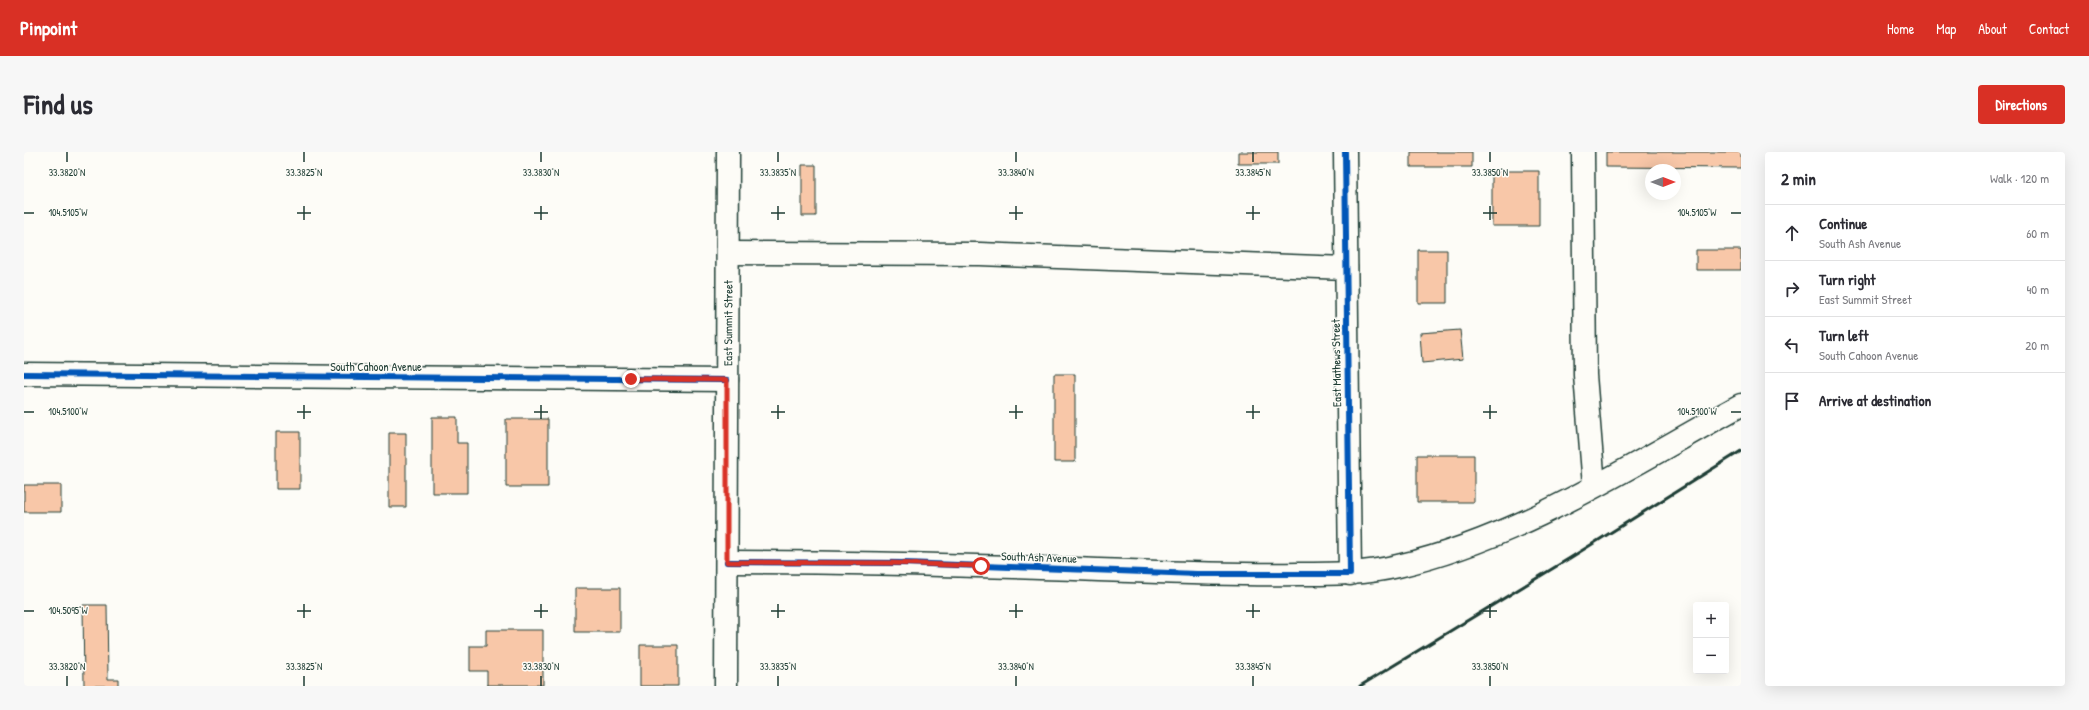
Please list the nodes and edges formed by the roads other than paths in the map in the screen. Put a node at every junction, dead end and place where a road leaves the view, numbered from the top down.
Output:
1 (728, 152) edge
2 (1345, 152) edge
3 (1583, 152) edge
4 (728, 254) junction
5 (1346, 268) junction
6 (24, 374) edge
7 (727, 380) junction
8 (1741, 405) edge
9 (1594, 486) junction
10 (727, 562) junction
11 (1350, 574) junction
12 (726, 686) edge

1 - 4 street, East Summit Street
2 - 5 street, East Mathews Street
3 - 9 street
4 - 5 street
4 - 7 street, East Summit Street
5 - 11 street, East Mathews Street
6 - 7 street, South Cahoon Avenue
7 - 10 street, East Summit Street
8 - 9 street, South Ash Avenue
9 - 11 street, South Ash Avenue
10 - 11 street, South Ash Avenue
10 - 12 street, East Summit Street

